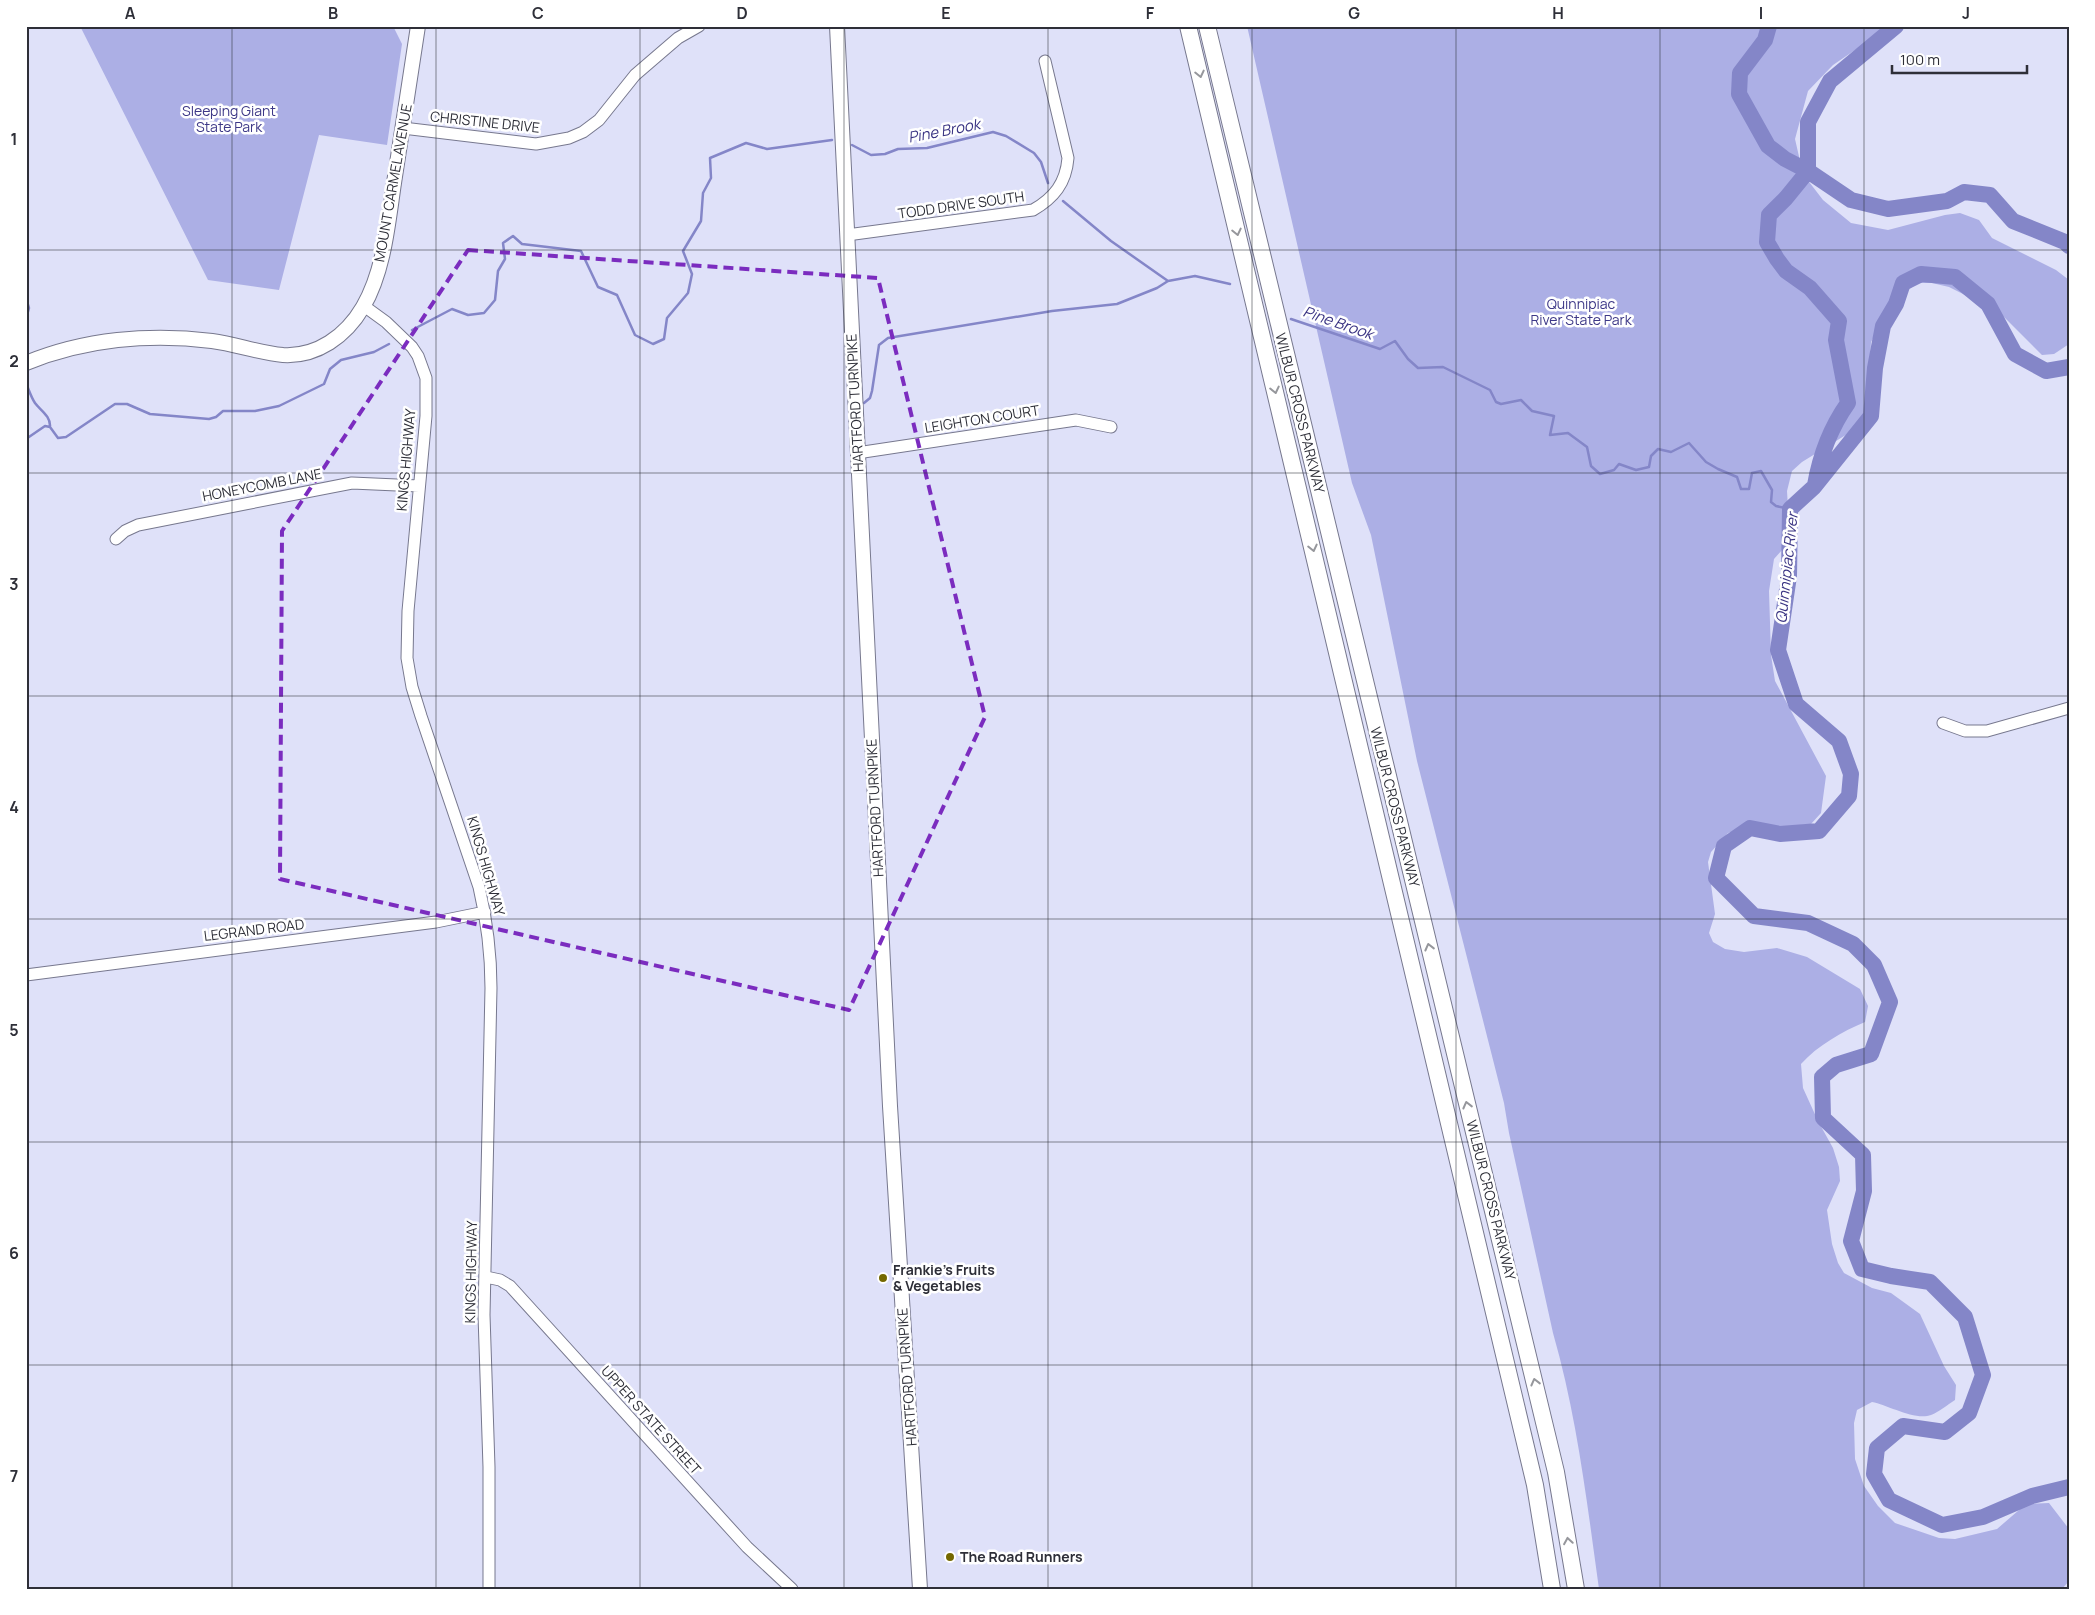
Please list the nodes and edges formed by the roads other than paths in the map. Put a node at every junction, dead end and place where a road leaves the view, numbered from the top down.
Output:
1 (418, 26) edge
2 (699, 26) edge
3 (836, 26) edge
4 (1188, 26) edge
5 (1207, 26) edge
6 (1045, 61) dead end
7 (403, 128) junction
8 (847, 235) junction
9 (364, 306) junction
10 (26, 363) edge
11 (1111, 427) dead end
12 (857, 453) junction
13 (419, 486) junction
14 (116, 539) dead end
15 (2069, 708) edge
16 (1943, 723) dead end
17 (485, 912) junction
18 (26, 975) edge
19 (486, 1277) junction
20 (489, 1589) edge
21 (792, 1589) edge
22 (920, 1589) edge
23 (1552, 1589) edge
24 (1576, 1589) edge

1 - 7 main road, MOUNT CARMEL AVENUE
2 - 7 street, CHRISTINE DRIVE
3 - 8 main road, HARTFORD TURNPIKE
4 -> 23 highway, WILBUR CROSS PARKWAY
24 -> 5 highway, WILBUR CROSS PARKWAY
6 - 8 street, TODD DRIVE SOUTH
7 - 9 main road, MOUNT CARMEL AVENUE
8 - 12 main road, HARTFORD TURNPIKE
9 - 10 main road, MOUNT CARMEL AVENUE
9 - 13 street, KINGS HIGHWAY
11 - 12 street, LEIGHTON COURT
12 - 22 main road, HARTFORD TURNPIKE
13 - 14 street, HONEYCOMB LANE
13 - 17 street, KINGS HIGHWAY
15 - 16 street
17 - 18 street, LEGRAND ROAD
17 - 19 street, KINGS HIGHWAY
19 - 20 street, KINGS HIGHWAY
19 - 21 street, UPPER STATE STREET

